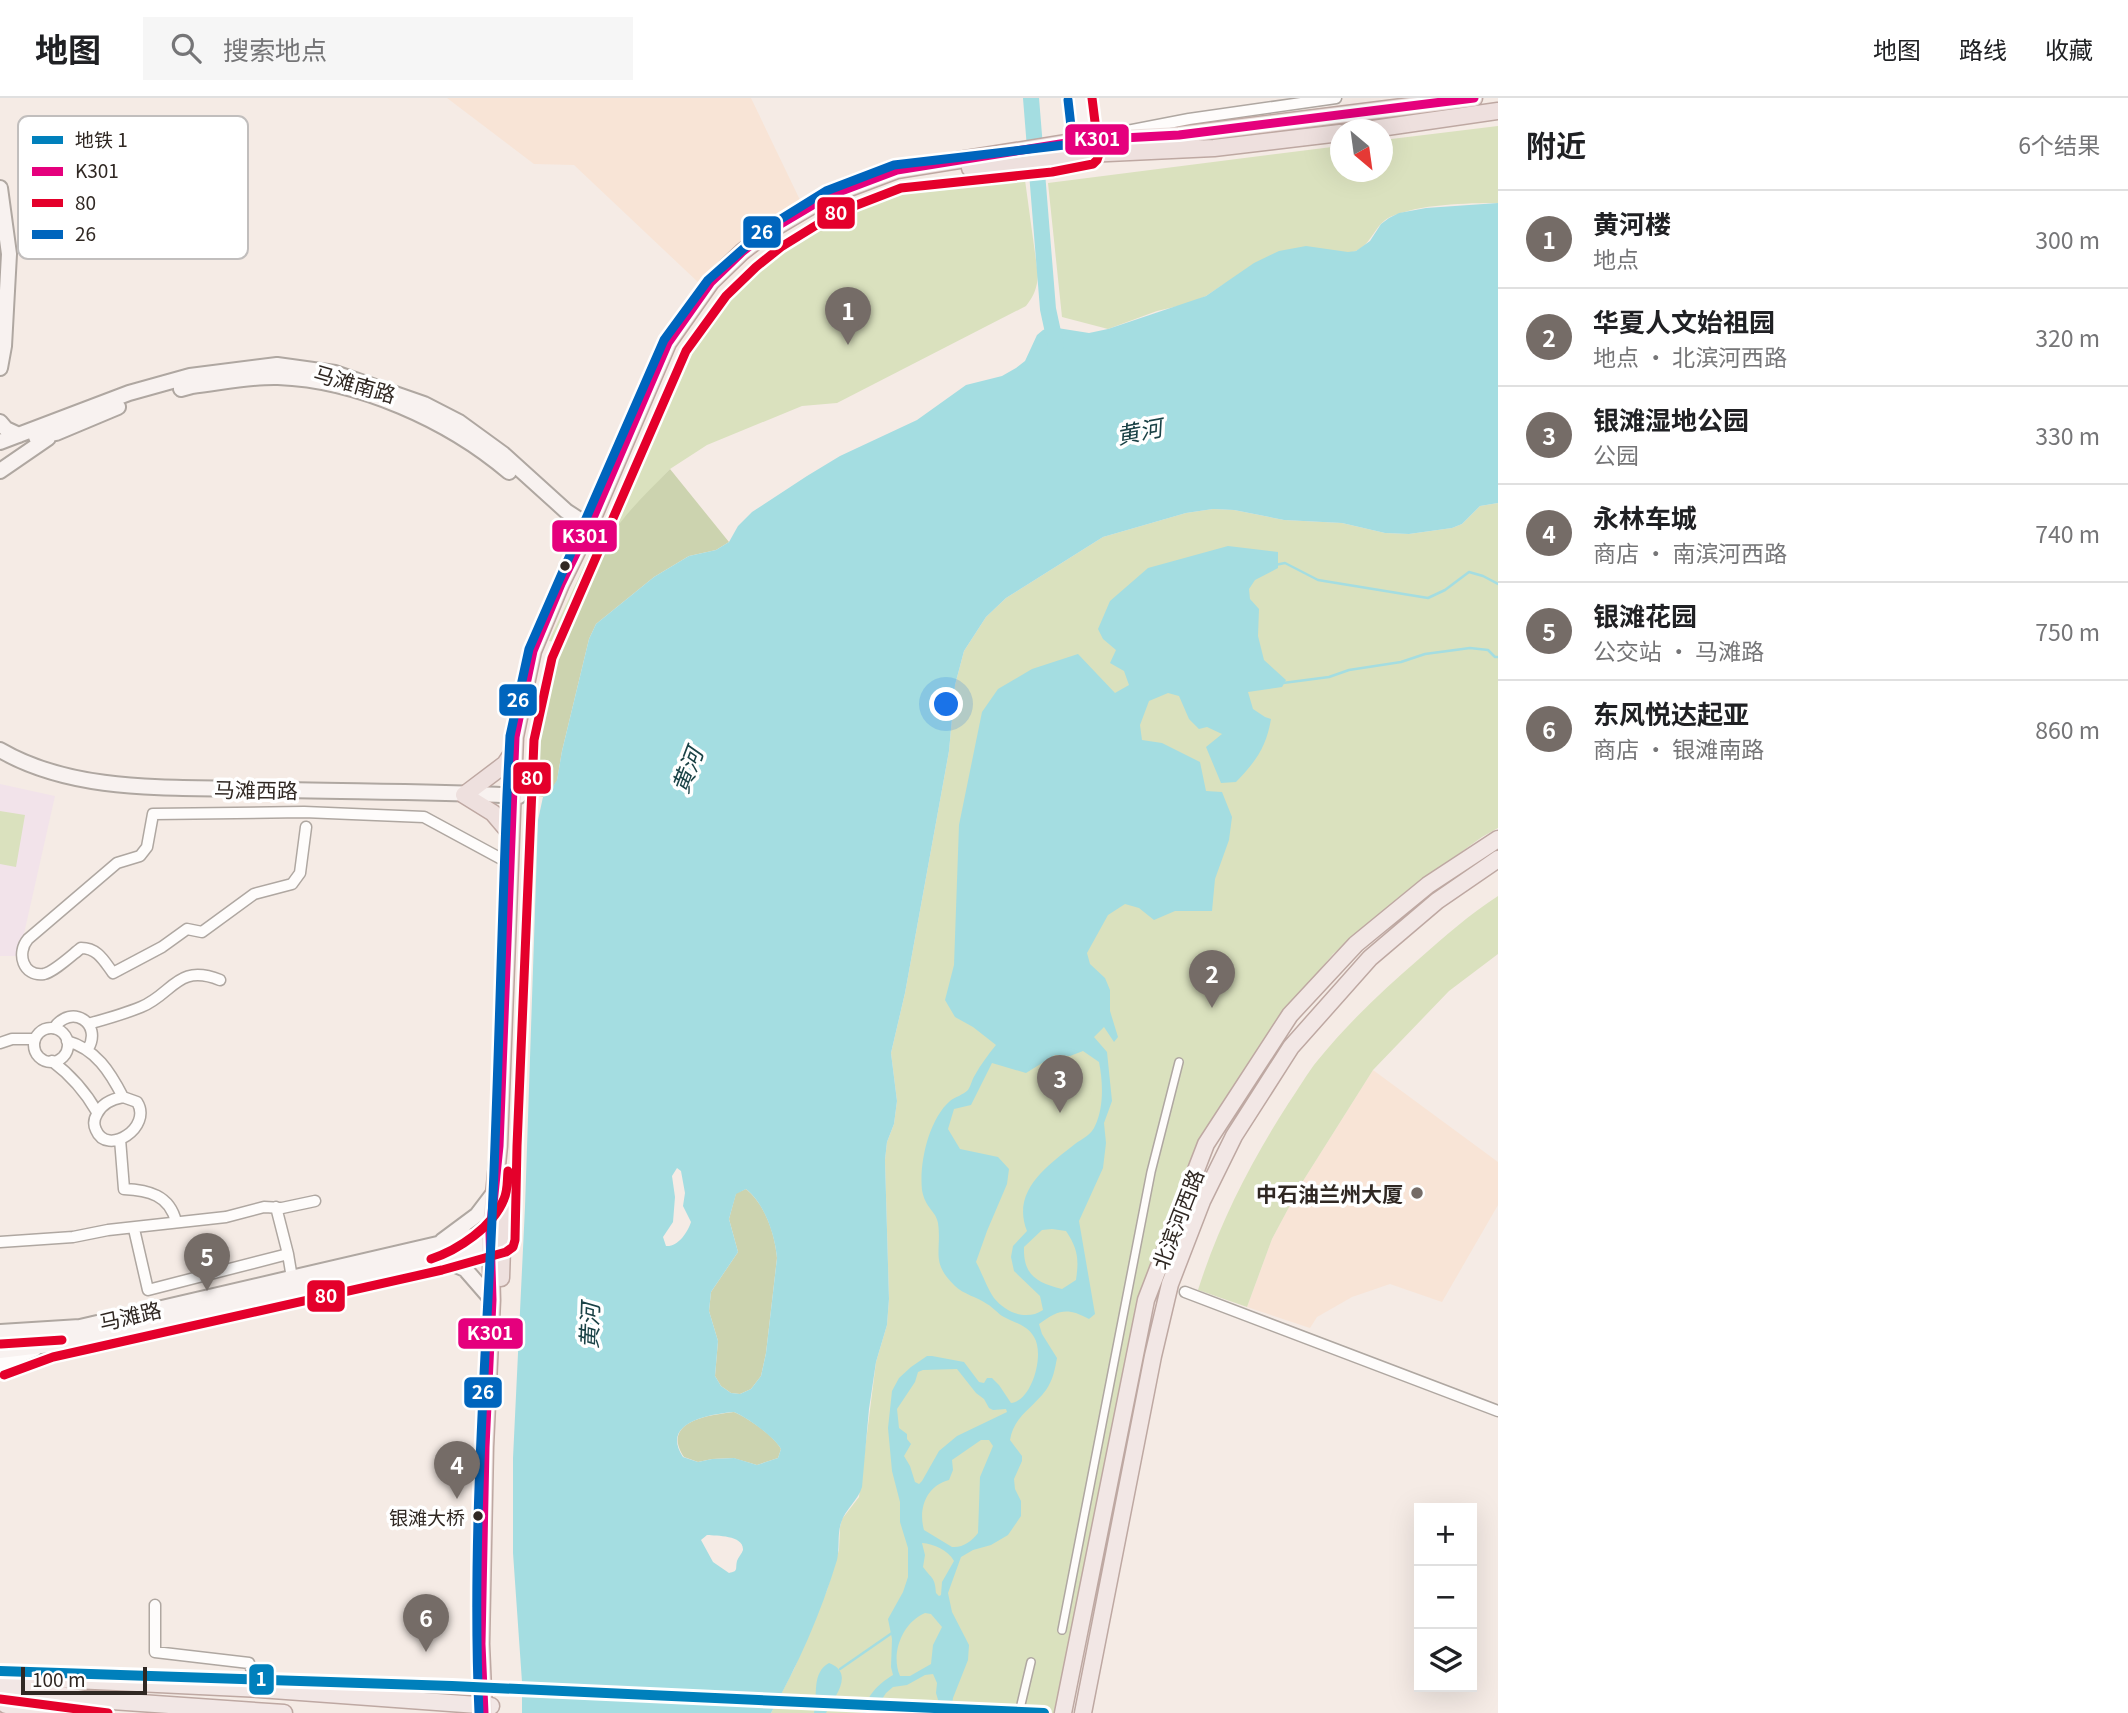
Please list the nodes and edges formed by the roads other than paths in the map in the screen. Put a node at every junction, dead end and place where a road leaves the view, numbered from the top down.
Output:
1 (1080, 98) edge
2 (1336, 98) edge
3 (1474, 98) edge
4 (1323, 99) edge
5 (1498, 111) edge
6 (1393, 126) edge
7 (1330, 134) edge
8 (1086, 147) junction
9 (0, 188) edge
10 (0, 368) edge
11 (0, 422) edge
12 (56, 432) junction
13 (19, 435) junction
14 (0, 444) edge
15 (0, 471) edge
16 (590, 532) junction
17 (0, 750) edge
18 (514, 751) junction
19 (464, 794) junction
20 (515, 796) junction
21 (306, 827) dead end
22 (510, 833) junction
23 (1498, 839) edge
24 (1498, 859) edge
25 (509, 863) junction
26 (220, 980) dead end
27 (88, 1024) junction
28 (54, 1028) junction
29 (35, 1039) junction
30 (67, 1041) junction
31 (0, 1043) edge
32 (88, 1049) junction
33 (52, 1061) junction
34 (1179, 1062) dead end
35 (124, 1097) junction
36 (97, 1112) junction
37 (120, 1139) junction
38 (494, 1195) junction
39 (314, 1201) dead end
40 (276, 1208) junction
41 (176, 1222) junction
42 (134, 1229) junction
43 (496, 1236) junction
44 (0, 1242) edge
45 (437, 1252) junction
46 (288, 1254) junction
47 (292, 1278) junction
48 (1185, 1292) dead end
49 (492, 1300) junction
50 (0, 1332) edge
51 (49, 1345) junction
52 (0, 1351) edge
53 (0, 1364) edge
54 (1498, 1412) edge
55 (155, 1605) dead end
56 (1062, 1630) dead end
57 (1031, 1662) dead end
58 (4, 1687) edge
59 (259, 1689) junction
60 (83, 1703) junction
61 (3, 1705) edge
62 (487, 1709) edge
63 (36, 1713) edge
64 (169, 1713) edge
65 (284, 1713) edge
66 (1019, 1713) edge
67 (1063, 1713) edge
68 (1083, 1713) edge

1 - 8 main road
2 - 4 street
3 - 8 highway
4 - 8 street
5 - 6 highway
7 - 8 highway
8 - 16 highway
9 - 10 main road
11 - 13 main road
12 - 14 main road, 马滩南路
12 - 15 main road
12 - 16 main road, 马滩南路
13 - 14 main road, 马滩南路
13 - 16 main road, 马滩南路
16 - 18 highway
16 - 20 highway
17 - 19 main road, 马滩西路
18 - 19 highway
18 - 20 highway
19 - 20 main road, 马滩西路
19 - 22 highway
20 - 22 highway
20 - 43 highway
21 - 25 street
22 - 25 highway
23 - 67 main road, 北滨河西路
24 - 68 main road, 北滨河西路
25 - 38 highway
26 - 27 street
27 - 28 street
27 - 32 street
28 - 29 street
28 - 30 street
29 - 31 street
29 - 33 street
30 - 32 street
30 - 33 street
32 - 35 street
33 - 36 street
34 - 56 street
35 - 36 street
35 - 37 street
36 - 37 street
37 - 41 street
38 - 43 highway
38 - 45 main road
39 - 40 street
40 - 41 street
40 - 46 street
41 - 42 street
42 - 44 street
42 - 46 street
43 - 45 main road, 马滩路
43 - 49 highway
43 - 62 highway
45 - 47 main road, 马滩路
45 - 49 main road
45 - 51 main road, 马滩路
46 - 47 street
47 - 50 main road, 马滩路
48 - 54 street
49 - 62 highway
51 - 52 main road, 马滩路
51 - 53 street
55 - 59 street
57 - 66 street
58 - 59 main road
58 - 60 main road
59 - 62 main road
60 - 61 main road
60 - 64 main road
60 - 65 main road
61 - 63 main road

